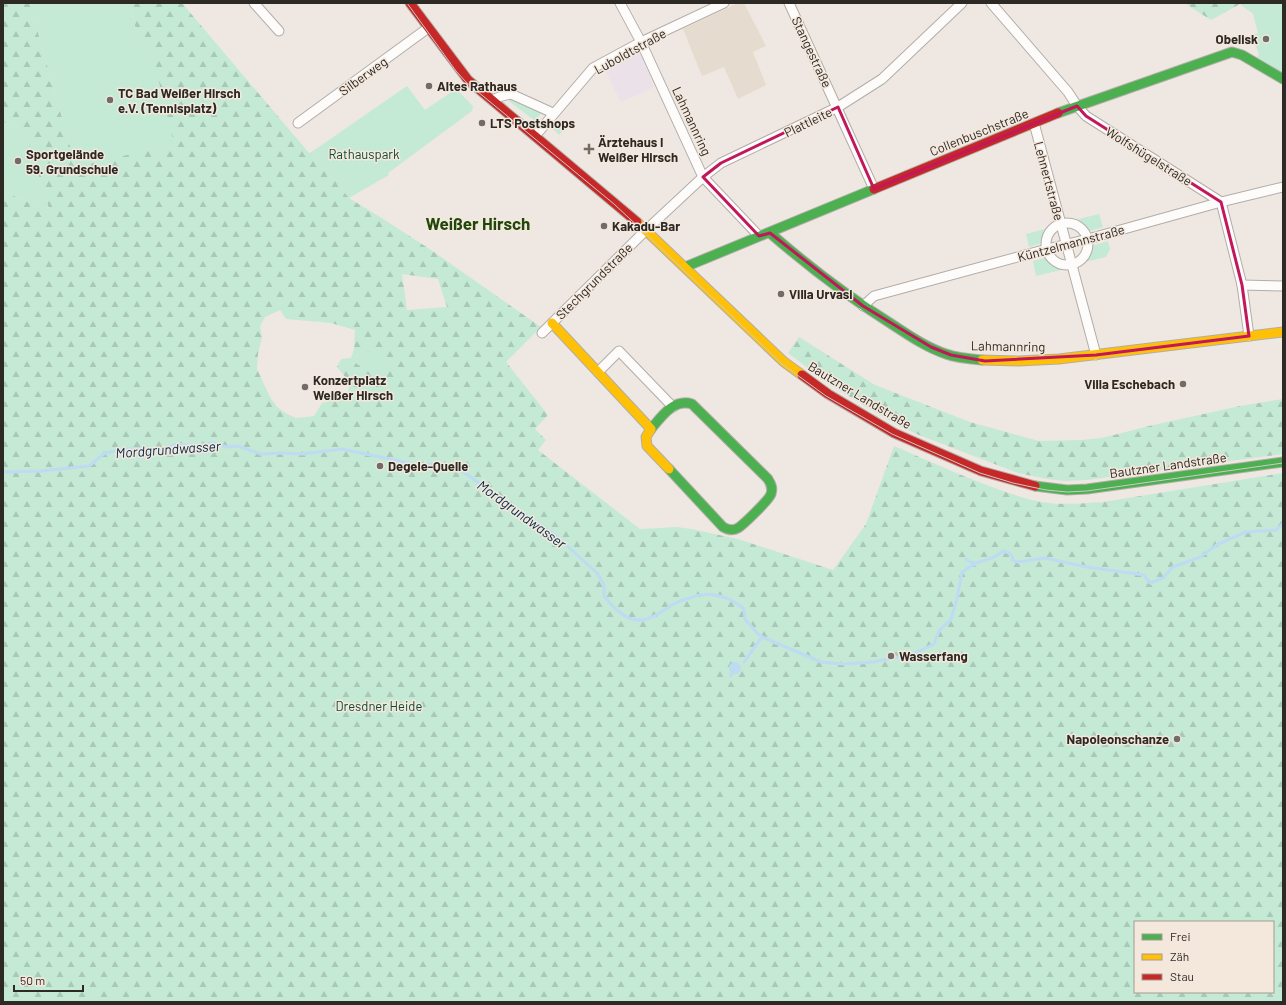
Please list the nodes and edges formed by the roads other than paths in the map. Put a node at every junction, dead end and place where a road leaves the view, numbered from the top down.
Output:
1 (254, 3) edge
2 (410, 3) edge
3 (620, 3) edge
4 (724, 3) edge
5 (790, 3) edge
6 (962, 3) edge
7 (991, 3) edge
8 (428, 28) junction
9 (279, 31) dead end
10 (641, 42) junction
11 (1283, 79) edge
12 (492, 100) junction
13 (1077, 106) junction
14 (838, 108) junction
15 (553, 113) junction
16 (298, 123) dead end
17 (1034, 123) junction
18 (535, 136) junction
19 (703, 177) junction
20 (1283, 187) edge
21 (874, 189) junction
22 (1221, 202) junction
23 (1061, 224) junction
24 (647, 230) junction
25 (770, 233) junction
26 (759, 236) junction
27 (1088, 239) junction
28 (1066, 245) junction
29 (1047, 249) junction
30 (1072, 264) junction
31 (685, 267) junction
32 (1242, 285) junction
33 (1283, 286) edge
34 (863, 306) junction
35 (552, 323) junction
36 (1283, 332) edge
37 (542, 333) dead end
38 (1249, 336) junction
39 (1096, 355) junction
40 (598, 372) junction
41 (673, 407) junction
42 (651, 429) junction
43 (1283, 462) edge

1 - 9 street
2 - 8 street, Bautzner Landstraße
3 - 10 street, Lahmannring
4 - 10 street, Luboldtstraße
5 - 14 street, Stangestraße
6 - 14 street, Plattleite
7 - 13 street, Wolfshügelstraße
8 - 12 street, Bautzner Landstraße
8 - 16 street, Silberweg
10 - 15 street, Luboldtstraße
10 - 19 street, Lahmannring
11 - 13 street, Collenbuschstraße
12 - 15 street
12 - 18 street, Bautzner Landstraße
13 - 17 street, Collenbuschstraße
13 - 22 street, Wolfshügelstraße
14 - 19 street, Plattleite
14 - 21 street, Stangestraße
15 - 18 street, Luboldtstraße
17 - 21 street, Collenbuschstraße
17 - 23 street, Lehnertstraße
18 - 24 street, Bautzner Landstraße
19 - 24 street, Plattleite
19 - 26 street, Lahmannring
20 - 22 street, Küntzelmannstraße
21 - 25 street, Collenbuschstraße
22 - 27 street, Küntzelmannstraße
22 - 32 street
23 - 27 street
23 - 28 street, Lehnertstraße
23 - 29 street
24 - 31 street, Bautzner Landstraße
24 - 35 street, Stechgrundstraße
25 - 26 street, Collenbuschstraße
25 - 34 street, Lahmannring
26 - 31 street, Collenbuschstraße
27 - 28 street, Küntzelmannstraße
27 - 30 street
28 - 29 street, Küntzelmannstraße
28 - 30 street, Lehnertstraße
29 - 30 street
29 - 34 street, Küntzelmannstraße
30 - 39 street, Lehnertstraße
31 - 43 street, Bautzner Landstraße
32 - 33 street
32 - 38 street
34 - 39 street, Lahmannring
35 - 37 street, Stechgrundstraße
35 - 40 street
36 - 38 street, Lahmannring
38 - 39 street, Lahmannring
40 - 41 street
40 - 42 street
41 - 42 street
41 - 42 street

